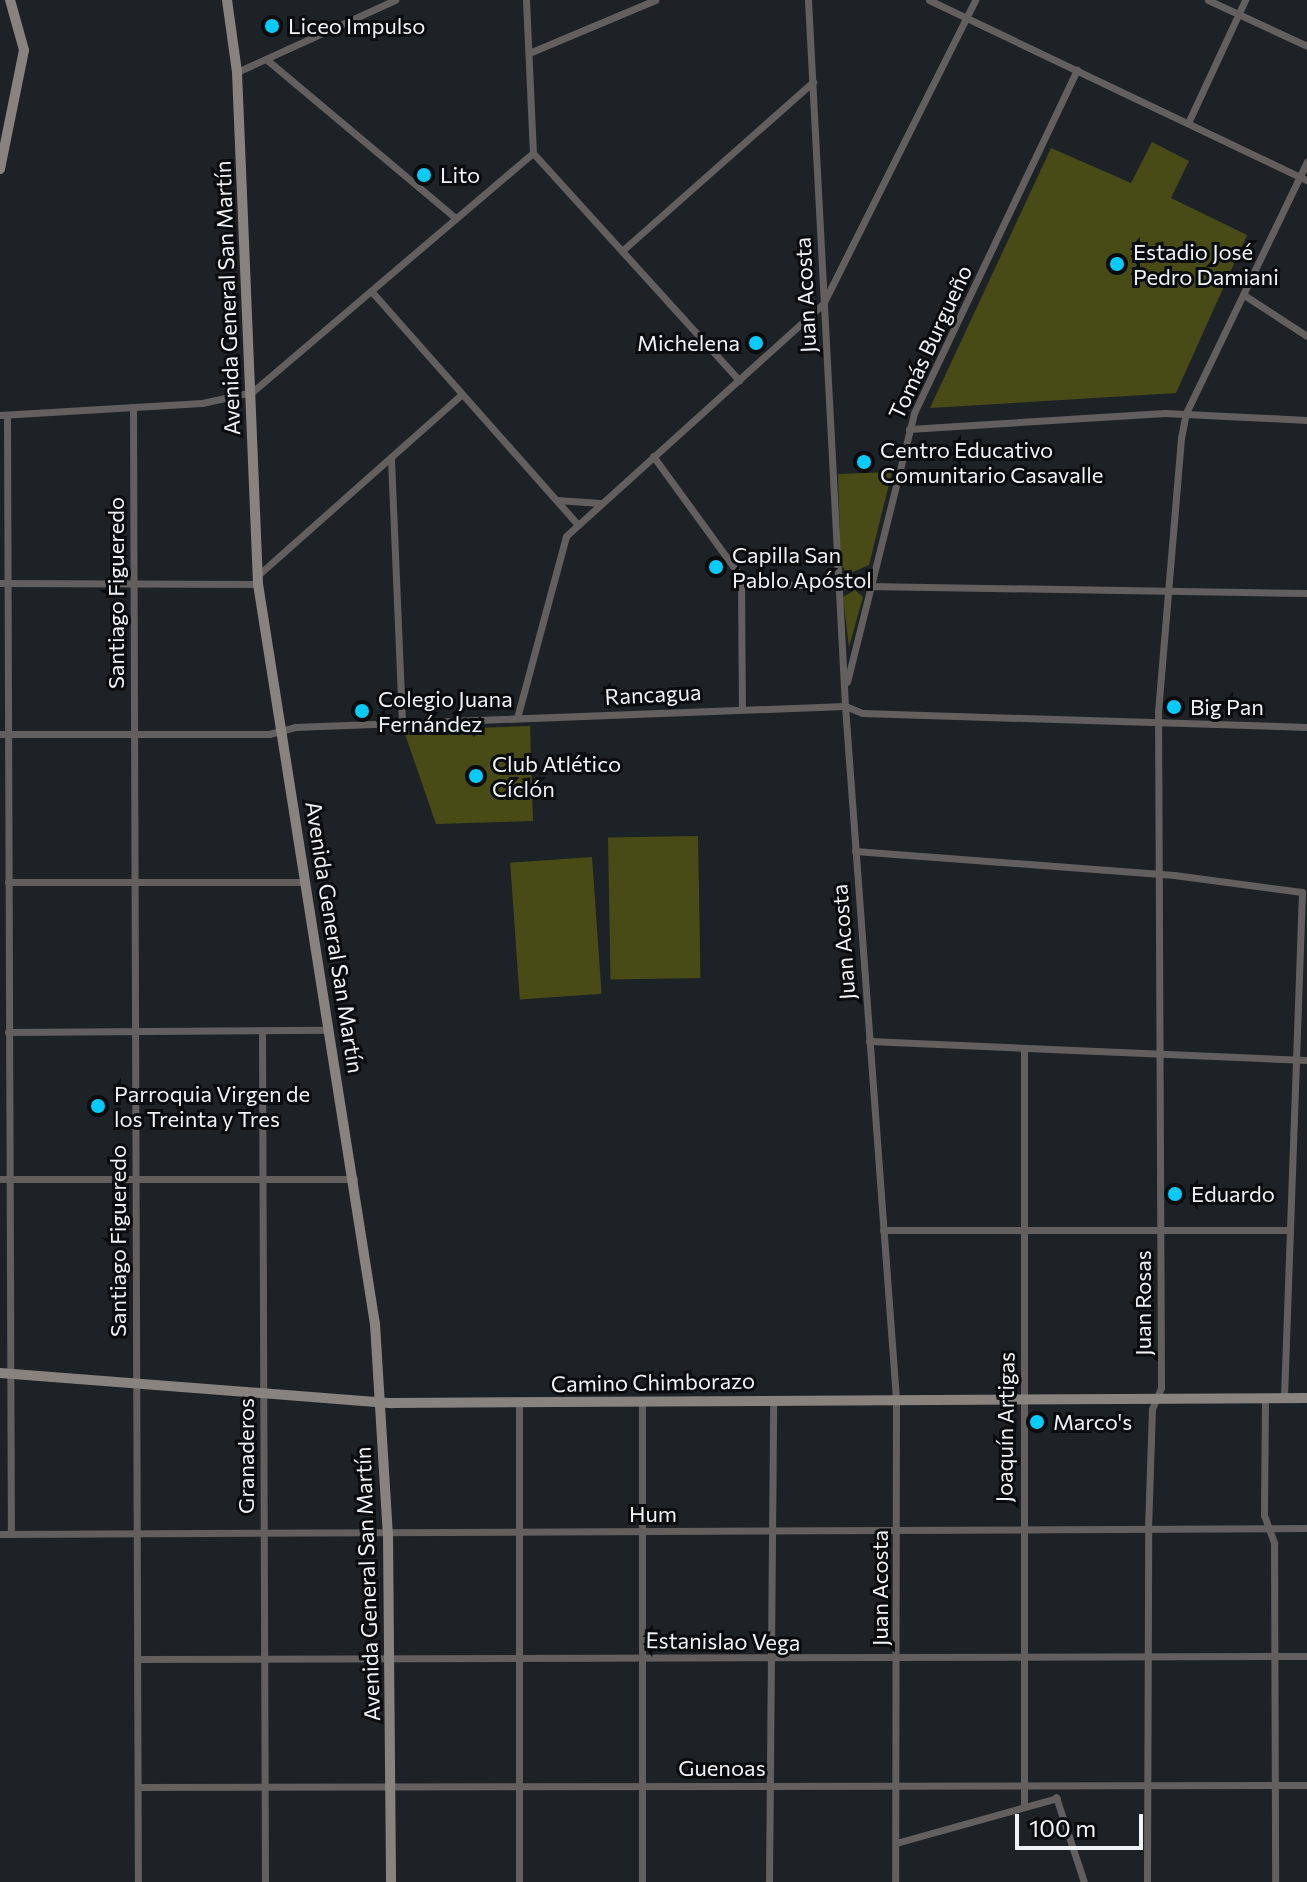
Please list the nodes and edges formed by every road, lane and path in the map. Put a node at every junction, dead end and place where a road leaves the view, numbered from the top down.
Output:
1 (10, 0) edge
2 (227, 0) edge
3 (395, 0) edge
4 (526, 0) edge
5 (655, 0) edge
6 (808, 0) edge
7 (929, 0) edge
8 (975, 0) edge
9 (1208, 0) edge
10 (1245, 0) edge
11 (1239, 14) junction
12 (967, 18) junction
13 (1307, 46) edge
14 (529, 53) junction
15 (266, 59) junction
16 (1077, 70) junction
17 (237, 72) junction
18 (813, 82) junction
19 (1188, 123) junction
20 (533, 153) junction
21 (1307, 162) edge
22 (0, 169) edge
23 (1304, 178) edge
24 (454, 217) junction
25 (623, 250) junction
26 (372, 292) junction
27 (1244, 295) junction
28 (823, 304) junction
29 (1292, 331) junction
30 (1307, 336) edge
31 (1307, 343) edge
32 (739, 380) junction
33 (252, 392) junction
34 (462, 394) junction
35 (133, 407) junction
36 (1186, 413) junction
37 (3, 415) edge
38 (1307, 420) edge
39 (909, 429) junction
40 (653, 456) junction
41 (391, 459) junction
42 (555, 499) junction
43 (602, 502) junction
44 (577, 524) junction
45 (258, 580) junction
46 (4, 583) edge
47 (742, 584) junction
48 (837, 584) junction
49 (874, 584) junction
50 (134, 585) junction
51 (1169, 590) junction
52 (1307, 593) edge
53 (844, 689) junction
54 (845, 706) junction
55 (742, 709) junction
56 (517, 718) junction
57 (1160, 723) junction
58 (402, 724) junction
59 (1307, 727) edge
60 (281, 730) junction
61 (134, 732) junction
62 (4, 734) edge
63 (855, 851) junction
64 (1162, 874) junction
65 (8, 882) junction
66 (135, 882) junction
67 (306, 882) junction
68 (4, 920) edge
69 (329, 1030) junction
70 (135, 1031) junction
71 (262, 1031) junction
72 (8, 1032) junction
73 (869, 1041) junction
74 (1024, 1048) junction
75 (1161, 1053) junction
76 (1297, 1058) junction
77 (1307, 1060) edge
78 (4, 1179) edge
79 (136, 1179) junction
80 (263, 1179) junction
81 (355, 1179) junction
82 (1162, 1229) junction
83 (883, 1230) junction
84 (1025, 1230) junction
85 (1290, 1230) junction
86 (4, 1374) edge
87 (136, 1384) junction
88 (264, 1394) junction
89 (1025, 1398) junction
90 (1157, 1398) junction
91 (1265, 1398) junction
92 (1284, 1398) junction
93 (1307, 1398) edge
94 (896, 1399) junction
95 (773, 1400) junction
96 (381, 1402) junction
97 (642, 1402) junction
98 (519, 1403) junction
99 (1269, 1528) junction
100 (1307, 1528) edge
101 (1148, 1529) junction
102 (1022, 1530) junction
103 (898, 1531) junction
104 (137, 1532) junction
105 (265, 1532) junction
106 (518, 1532) junction
107 (642, 1532) junction
108 (770, 1532) junction
109 (0, 1534) edge
110 (11, 1534) junction
111 (388, 1534) junction
112 (1275, 1655) junction
113 (1307, 1656) edge
114 (517, 1657) junction
115 (265, 1658) junction
116 (390, 1658) junction
117 (643, 1658) junction
118 (137, 1659) junction
119 (768, 1659) junction
120 (1148, 1659) junction
121 (898, 1660) junction
122 (1021, 1660) junction
123 (1147, 1785) junction
124 (1274, 1785) junction
125 (1307, 1785) edge
126 (265, 1786) junction
127 (391, 1786) junction
128 (519, 1786) junction
129 (643, 1786) junction
130 (769, 1786) junction
131 (898, 1786) junction
132 (138, 1787) junction
133 (1054, 1788) junction
134 (1022, 1789) junction
135 (1057, 1798) junction
136 (1024, 1807) junction
137 (896, 1843) junction
138 (138, 1882) edge
139 (265, 1882) edge
140 (391, 1882) edge
141 (519, 1882) edge
142 (642, 1882) edge
143 (769, 1882) edge
144 (895, 1882) edge
145 (1084, 1882) edge
146 (1147, 1882) edge
147 (1275, 1882) edge

1 - 22 main road
2 - 17 main road, Avenida General San Martín
3 - 15 street
4 - 14 street
5 - 14 street
6 - 18 street, Juan Acosta
7 - 12 street
8 - 12 street
9 - 11 street
10 - 11 street
11 - 13 street
11 - 19 street
12 - 16 street
12 - 28 street
14 - 20 street
15 - 17 street
15 - 24 street
16 - 19 street
16 - 39 street, Tomás Burgueño
17 - 33 main road, Avenida General San Martín
18 - 25 street
18 - 28 street, Juan Acosta
19 - 23 street
20 - 24 street
20 - 25 street
21 - 23 street
23 - 27 street
24 - 26 street
25 - 32 street
26 - 33 street
26 - 34 street
27 - 29 street
27 - 36 street
28 - 32 street
28 - 48 street, Juan Acosta
29 - 30 street
29 - 31 street
32 - 40 street
33 - 35 street
33 - 45 main road, Avenida General San Martín
34 - 41 street
34 - 42 street
35 - 37 street
35 - 50 street, Santiago Figueredo
36 - 38 street
36 - 39 street
36 - 51 street, Juan Rosas
37 - 46 street
39 - 49 street, Tomás Burgueño
40 - 43 street
40 - 47 street
41 - 45 street
41 - 58 street
42 - 43 street
42 - 44 street
43 - 44 street
44 - 56 street
45 - 50 street
45 - 60 main road, Avenida General San Martín
46 - 50 street
46 - 62 street
47 - 48 street
47 - 55 street
48 - 49 street
48 - 53 street, Juan Acosta
49 - 51 street
49 - 53 street, Tomás Burgueño
50 - 61 street, Santiago Figueredo
51 - 52 street
51 - 57 street, Juan Rosas
53 - 54 street, Juan Acosta
54 - 55 street, Rancagua
54 - 57 street, Rancagua
54 - 63 street, Juan Acosta
55 - 56 street, Rancagua
56 - 58 street, Rancagua
57 - 59 street, Rancagua
57 - 64 street, Juan Rosas
58 - 60 street, Rancagua
60 - 61 street, Rancagua
60 - 67 main road, Avenida General San Martín
61 - 62 street, Rancagua
61 - 66 street, Santiago Figueredo
62 - 65 street
63 - 64 street
63 - 73 street, Juan Acosta
64 - 75 street, Juan Rosas
64 - 76 street
65 - 66 street
65 - 68 street
66 - 67 street
66 - 70 street, Santiago Figueredo
67 - 69 main road, Avenida General San Martín
68 - 72 street
69 - 71 street
69 - 81 main road, Avenida General San Martín
70 - 71 street
70 - 72 street
70 - 79 street, Santiago Figueredo
71 - 80 street, Granaderos
72 - 78 street
73 - 74 street
73 - 83 street, Juan Acosta
74 - 75 street
74 - 84 street, Joaquín Artigas
75 - 76 street
75 - 82 street, Juan Rosas
76 - 77 street
76 - 85 street
78 - 79 street
78 - 86 street
79 - 80 street
79 - 87 street, Santiago Figueredo
80 - 81 street
80 - 88 street, Granaderos
81 - 96 main road, Avenida General San Martín
82 - 84 street
82 - 85 street
82 - 90 street, Juan Rosas
83 - 84 street
83 - 94 street, Juan Acosta
84 - 89 street, Joaquín Artigas
85 - 92 street
86 - 87 main road, Camino Chimborazo
86 - 110 street
87 - 88 main road, Camino Chimborazo
87 - 104 street, Santiago Figueredo
88 - 96 main road, Camino Chimborazo
88 - 105 street, Granaderos
89 - 90 main road, Camino Chimborazo
89 - 94 main road, Camino Chimborazo
89 - 102 street, Joaquín Artigas
90 - 91 main road, Camino Chimborazo
90 - 101 street, Juan Rosas
91 - 92 main road, Camino Chimborazo
91 - 99 street
92 - 93 main road, Camino Chimborazo
94 - 95 main road, Camino Chimborazo
94 - 103 street, Juan Acosta
95 - 97 main road, Camino Chimborazo
95 - 108 street
96 - 98 main road, Camino Chimborazo
96 - 111 main road, Avenida General San Martín
97 - 98 main road, Camino Chimborazo
97 - 107 street
98 - 106 street
99 - 100 street, Hum
99 - 101 street, Hum
99 - 112 street
101 - 102 street, Hum
101 - 120 street, Juan Rosas
102 - 103 street, Hum
102 - 122 street, Joaquín Artigas
103 - 108 street, Hum
103 - 121 street, Juan Acosta
104 - 105 street, Hum
104 - 110 street, Hum
104 - 118 street, Santiago Figueredo
105 - 111 street, Hum
105 - 115 street, Granaderos
106 - 107 street, Hum
106 - 111 street, Hum
106 - 114 street
107 - 108 street, Hum
107 - 117 street
108 - 119 street
109 - 110 street, Hum
111 - 116 main road, Avenida General San Martín
112 - 113 street, Estanislao Vega
112 - 120 street, Estanislao Vega
112 - 124 street
114 - 116 street, Estanislao Vega
114 - 117 street, Estanislao Vega
114 - 128 street
115 - 116 street, Estanislao Vega
115 - 118 street, Estanislao Vega
115 - 126 street, Granaderos
116 - 127 main road, Avenida General San Martín
117 - 119 street, Estanislao Vega
117 - 129 street
118 - 132 street, Santiago Figueredo
119 - 121 street, Estanislao Vega
119 - 130 street
120 - 122 street, Estanislao Vega
120 - 123 street, Juan Rosas
121 - 122 street, Estanislao Vega
121 - 131 street, Juan Acosta
122 - 134 street, Joaquín Artigas
123 - 124 street, Guenoas
123 - 133 street, Guenoas
123 - 146 street, Juan Rosas
124 - 125 street, Guenoas
124 - 147 street
126 - 127 street, Guenoas
126 - 132 street, Guenoas
126 - 139 street, Granaderos
127 - 128 street, Guenoas
127 - 140 main road, Avenida General San Martín
128 - 129 street, Guenoas
128 - 141 street
129 - 130 street, Guenoas
129 - 142 street
130 - 131 street, Guenoas
130 - 143 street
131 - 134 street, Guenoas
131 - 137 street, Juan Acosta
132 - 138 street, Santiago Figueredo
133 - 134 street, Guenoas
133 - 135 street
134 - 136 street, Joaquín Artigas
135 - 136 street
135 - 145 street
136 - 137 street
137 - 144 street, Juan Acosta

